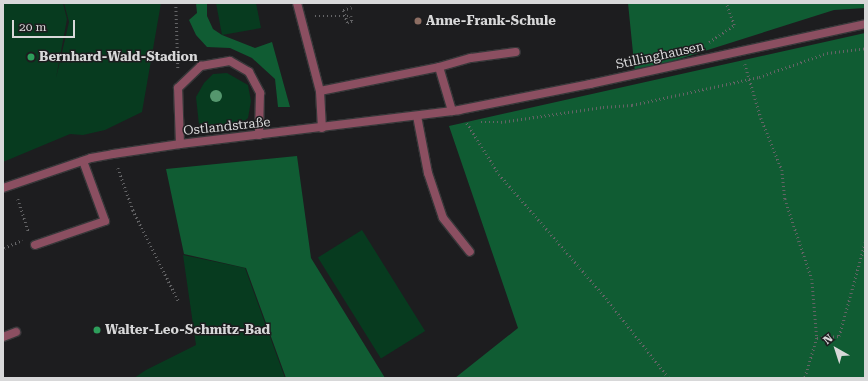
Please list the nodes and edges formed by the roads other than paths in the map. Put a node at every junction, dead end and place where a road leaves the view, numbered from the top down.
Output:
1 (297, 3) edge
2 (865, 24) edge
3 (516, 52) dead end
4 (439, 67) junction
5 (320, 91) junction
6 (456, 111) junction
7 (417, 116) junction
8 (322, 128) junction
9 (259, 135) junction
10 (180, 144) junction
11 (83, 161) junction
12 (3, 188) edge
13 (34, 245) road end
14 (470, 252) dead end
15 (16, 332) dead end
16 (3, 337) edge

1 - 5 street
2 - 6 street, Stillinghausen
3 - 4 street
4 - 5 street
4 - 6 street
5 - 8 street
6 - 7 street, Ostlandstraße
7 - 8 street, Ostlandstraße
7 - 14 street
8 - 9 street, Ostlandstraße
9 - 10 street, Ostlandstraße
9 - 10 street
10 - 11 street, Ostlandstraße
11 - 12 street, Ostlandstraße
11 - 13 street
15 - 16 street

